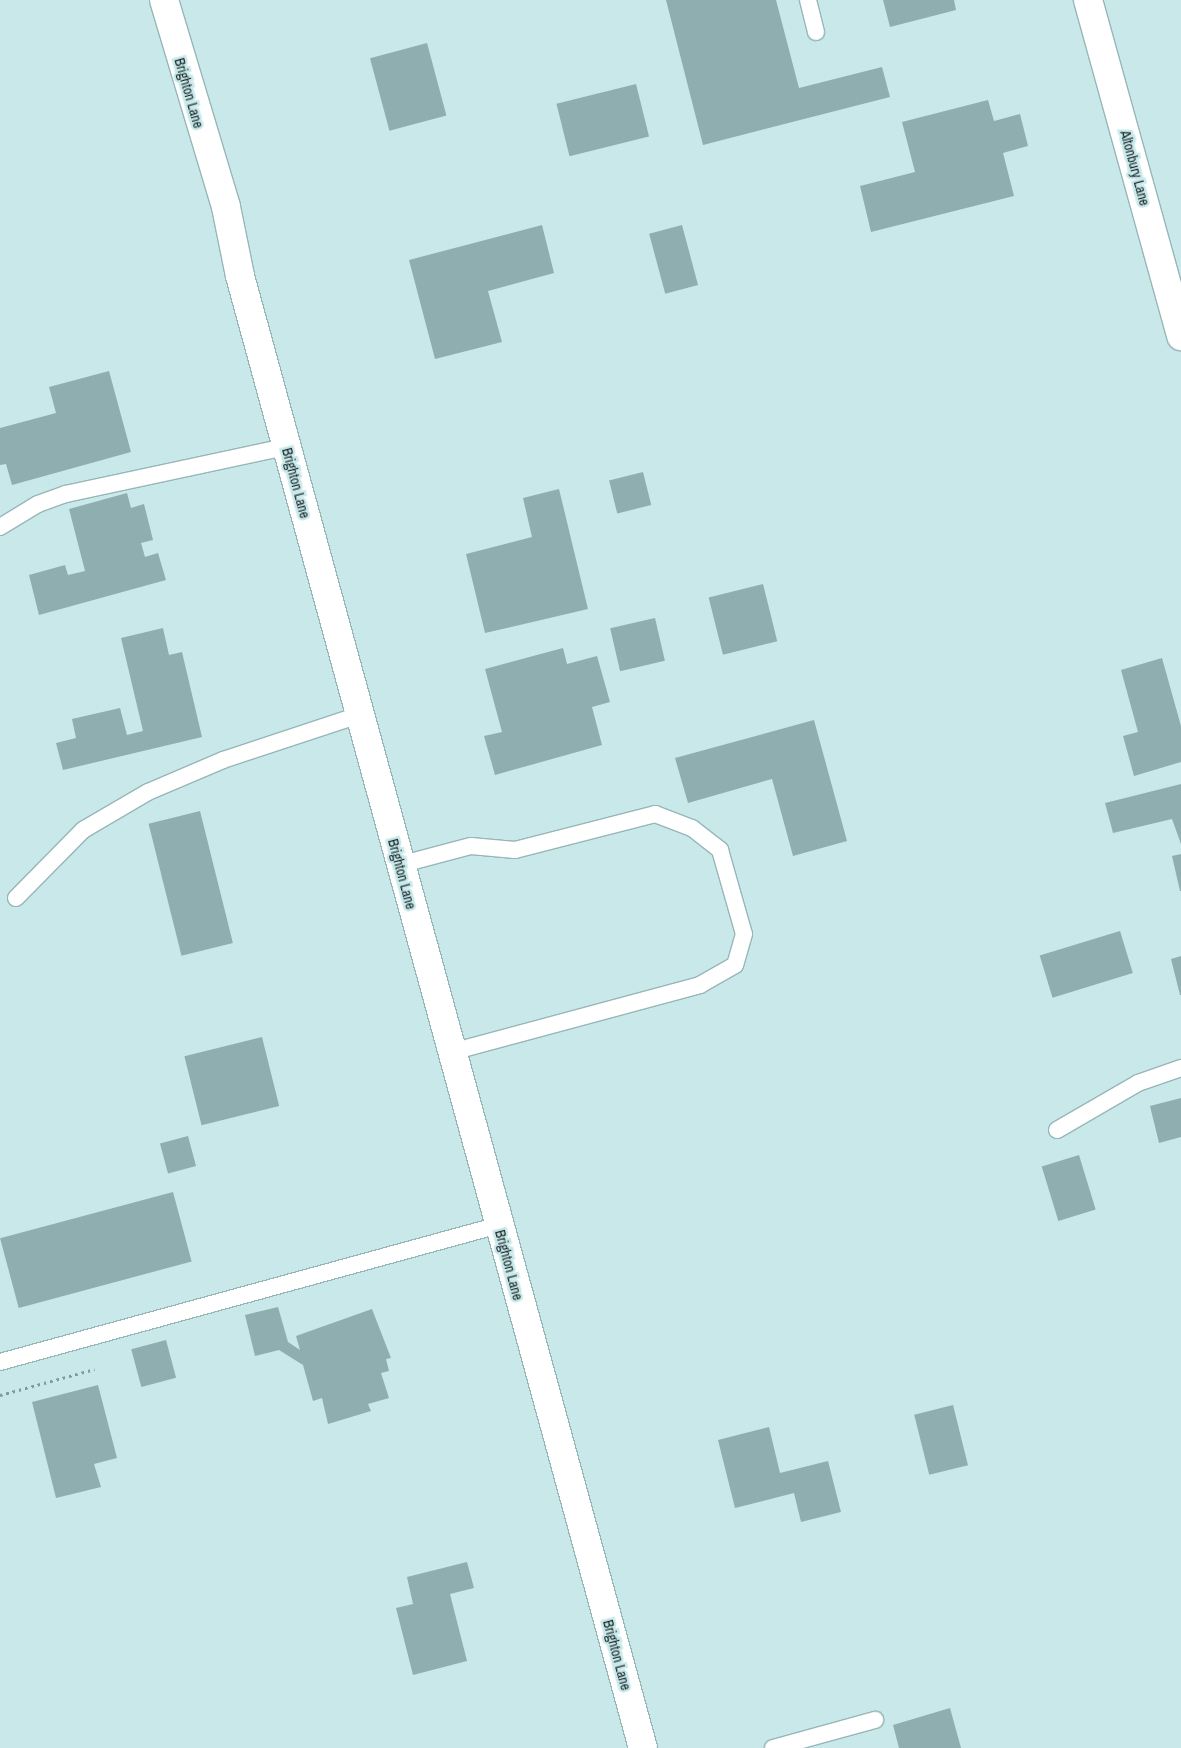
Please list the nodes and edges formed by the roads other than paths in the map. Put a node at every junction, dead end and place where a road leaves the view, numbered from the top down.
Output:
1 (164, 0) edge
2 (808, 0) edge
3 (1088, 0) edge
4 (816, 32) dead end
5 (1181, 336) edge
6 (286, 447) junction
7 (0, 527) edge
8 (359, 715) junction
9 (399, 865) junction
10 (16, 898) dead end
11 (451, 1052) junction
12 (1181, 1068) edge
13 (1057, 1130) dead end
14 (499, 1225) junction
15 (0, 1362) edge
16 (874, 1720) dead end
17 (643, 1748) edge
18 (773, 1748) edge

1 - 6 street, Brighton Lane
2 - 4 lane
3 - 5 street, Altonbury Lane
6 - 7 lane
6 - 8 street, Brighton Lane
8 - 9 street, Brighton Lane
8 - 10 lane
9 - 11 street, Brighton Lane
9 - 11 lane
11 - 14 street, Brighton Lane
12 - 13 lane
14 - 15 lane
14 - 17 street, Brighton Lane
16 - 18 lane

